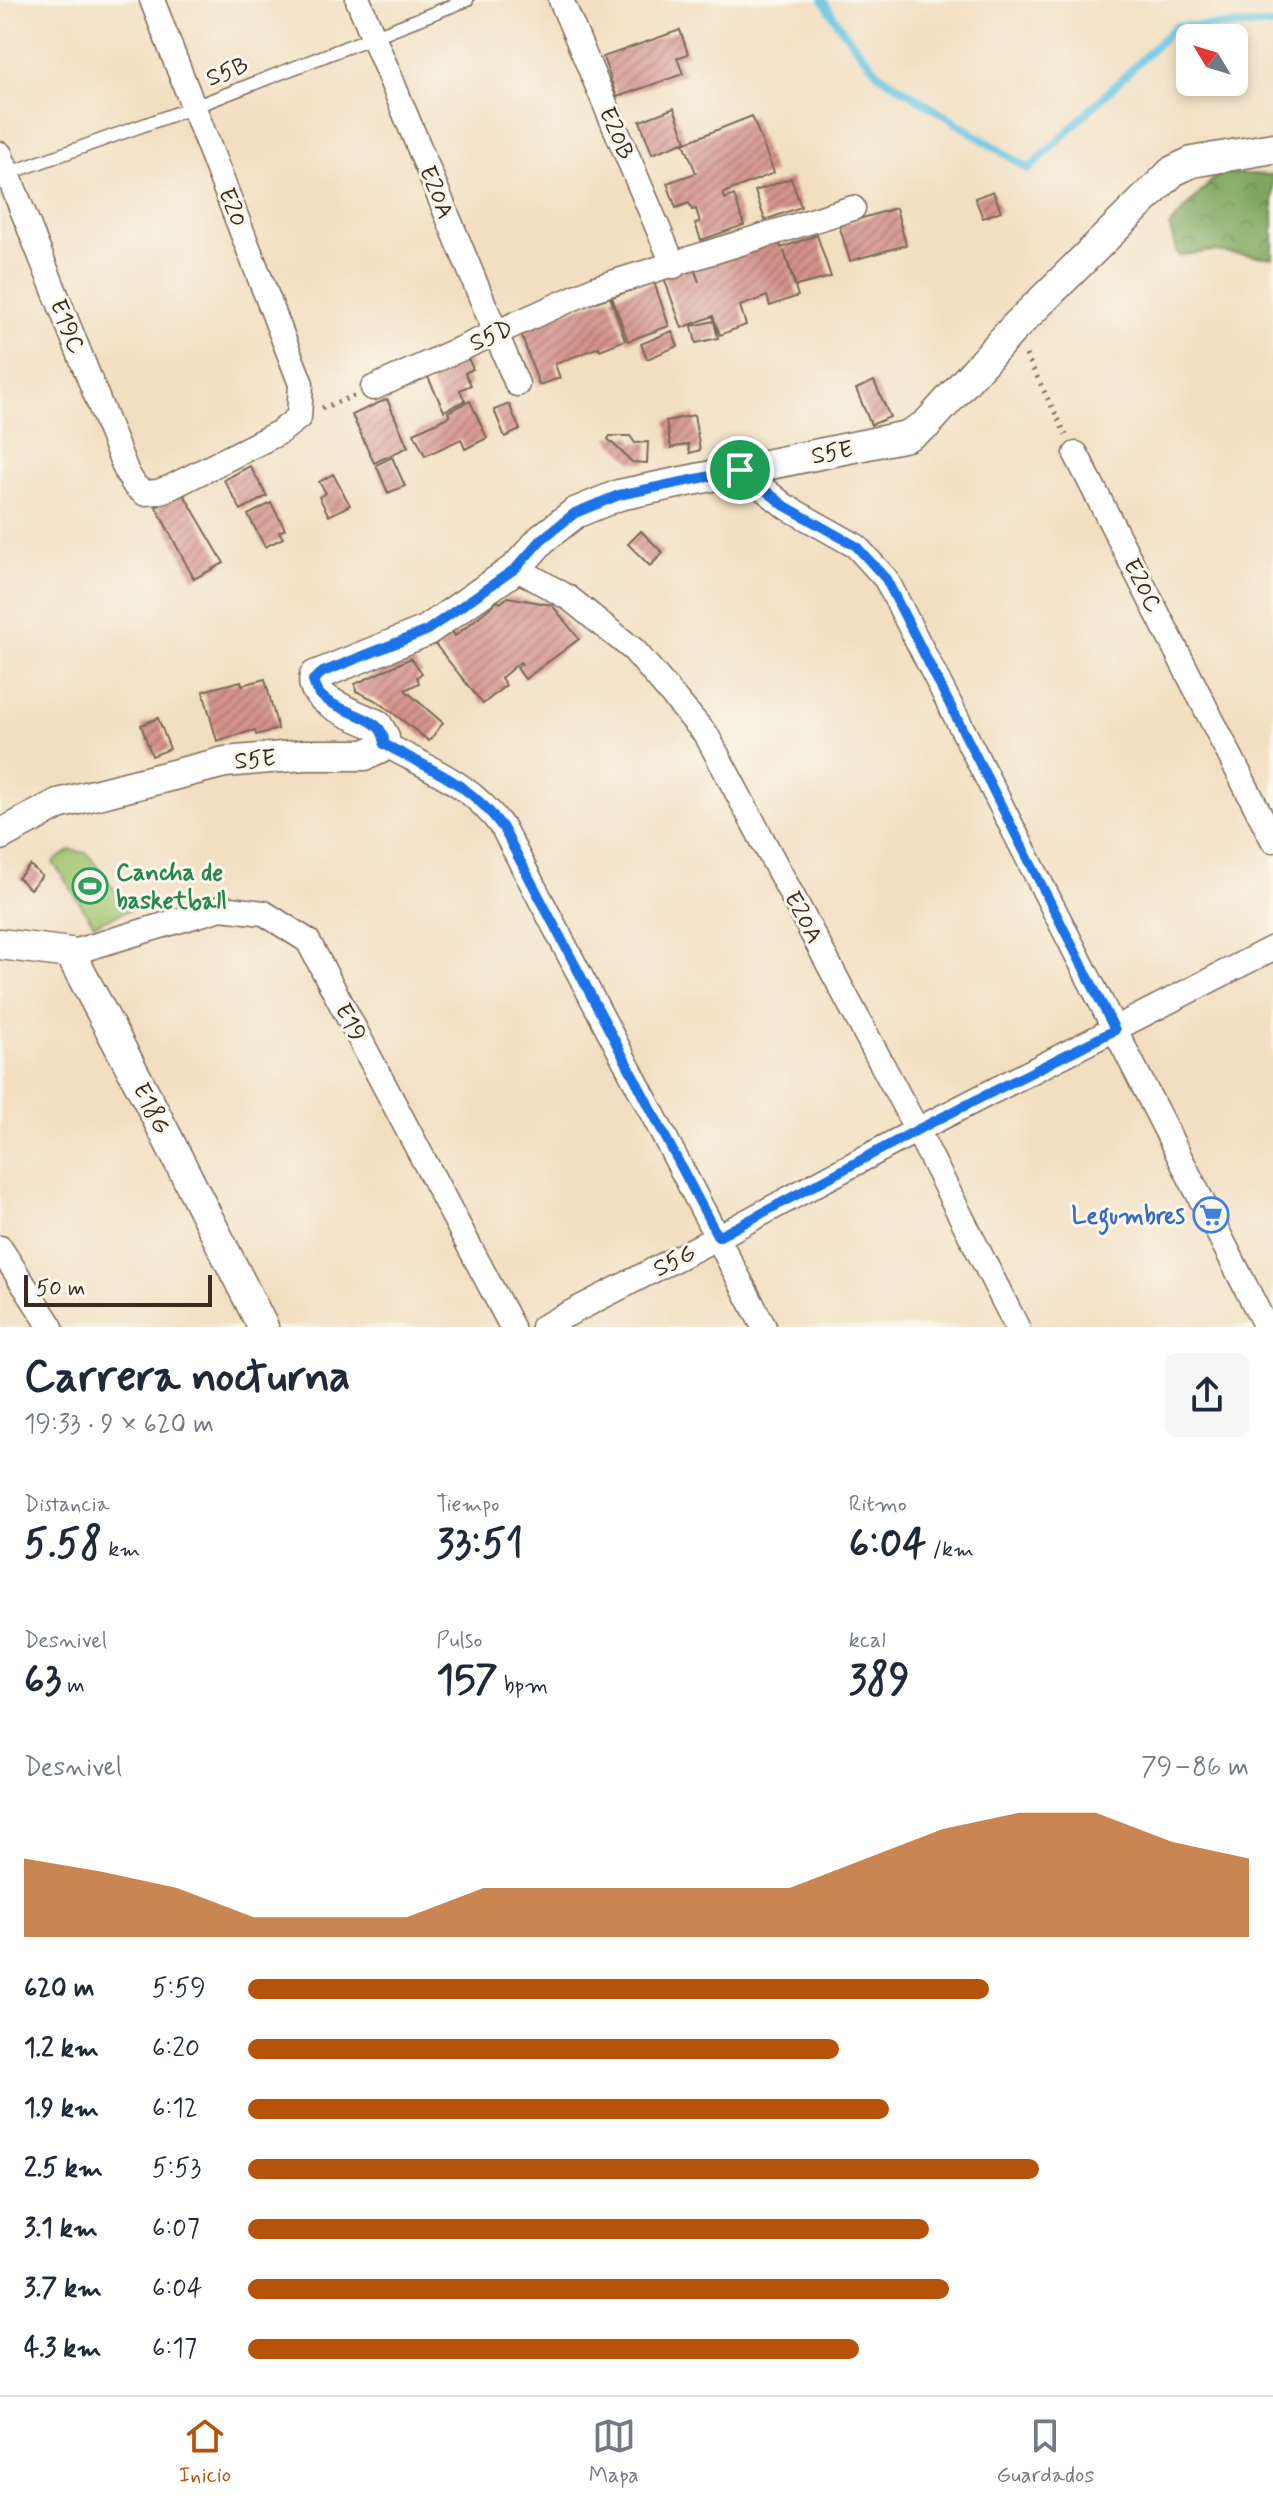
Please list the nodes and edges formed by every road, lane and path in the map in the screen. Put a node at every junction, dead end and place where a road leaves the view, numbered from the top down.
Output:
1 (152, 0) edge
2 (358, 0) edge
3 (467, 0) edge
4 (561, 0) edge
5 (374, 38) junction
6 (194, 107) junction
7 (1273, 148) edge
8 (3, 168) edge
9 (853, 208) dead end
10 (674, 266) junction
11 (1013, 329) junction
12 (495, 333) junction
13 (517, 384) dead end
14 (373, 388) joint
15 (299, 417) junction
16 (1076, 454) joint
17 (740, 470) junction
18 (516, 568) junction
19 (384, 744) junction
20 (0, 835) edge
21 (1273, 840) edge
22 (0, 944) edge
23 (1273, 948) edge
24 (70, 953) junction
25 (1115, 1030) junction
26 (917, 1130) junction
27 (718, 1237) junction
28 (0, 1248) edge
29 (51, 1327) edge
30 (263, 1327) edge
31 (512, 1327) edge
32 (543, 1327) edge
33 (764, 1327) edge
34 (1017, 1327) edge
35 (1266, 1327) edge

1 - 6 street, E20
2 - 5 street, E20A
3 - 5 lane, S5B
4 - 10 street, E20B
5 - 6 lane, S5B
5 - 12 street, E20A
6 - 8 lane, S5B
6 - 15 street, E20
7 - 11 street, S5E
8 - 15 street, E19C
9 - 10 street, S5D
10 - 12 street, S5D
11 - 16 path
11 - 17 street, S5E
12 - 13 street, E20A
12 - 14 street, S5D
14 - 15 path
16 - 21 street, E20C
17 - 18 street, S5E
17 - 25 street
18 - 19 street, S5E
18 - 26 street, E20A
19 - 20 street, S5E
19 - 27 street
22 - 24 street
23 - 25 street, S5G
24 - 30 street, E18G
24 - 31 street, E19
25 - 26 street, S5G
25 - 35 street
26 - 27 street, S5G
26 - 34 street, E20A
27 - 32 street, S5G
27 - 33 street
28 - 29 street

